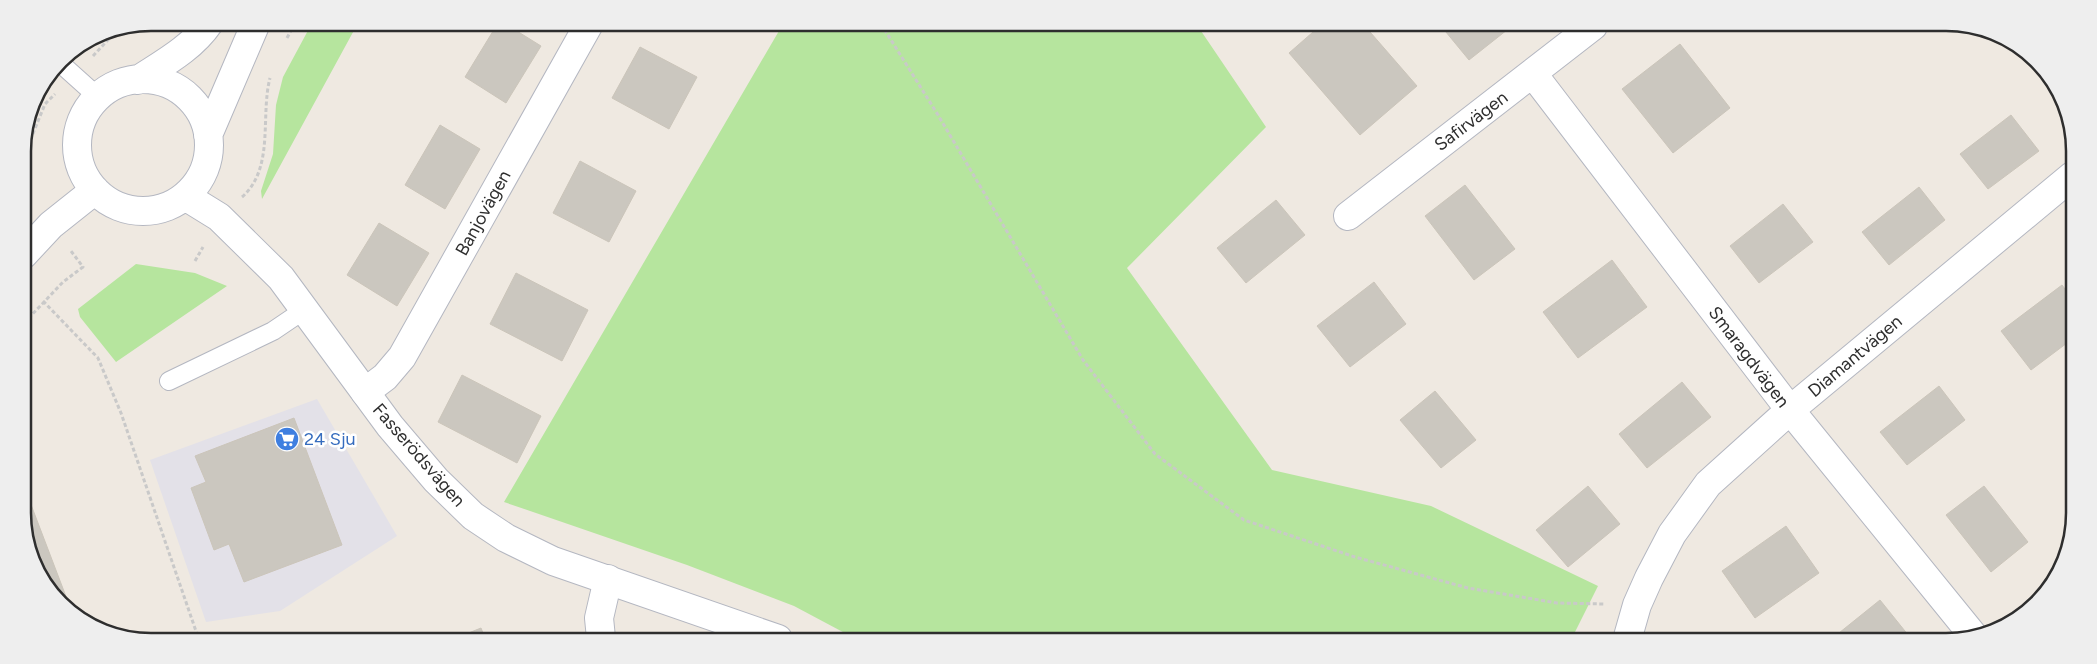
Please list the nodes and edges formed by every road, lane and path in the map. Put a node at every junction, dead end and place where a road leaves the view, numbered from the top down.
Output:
1 (1587, 31) edge
2 (203, 32) edge
3 (252, 32) edge
4 (290, 32) edge
5 (585, 32) edge
6 (886, 32) edge
7 (284, 42) dead end
8 (65, 68) edge
9 (272, 71) dead end
10 (1533, 74) junction
11 (138, 80) junction
12 (98, 97) junction
13 (208, 135) junction
14 (2066, 181) edge
15 (94, 190) junction
16 (250, 190) dead end
17 (185, 196) junction
18 (1348, 216) dead end
19 (32, 246) edge
20 (83, 266) dead end
21 (43, 301) junction
22 (304, 310) junction
23 (32, 314) edge
24 (169, 381) dead end
25 (365, 392) junction
26 (1790, 410) junction
27 (608, 579) junction
28 (1638, 605) junction
29 (1969, 630) edge
30 (1629, 632) edge
31 (197, 633) edge
32 (601, 633) edge
33 (763, 633) edge

1 - 10 street, Safirvägen
2 - 11 street
3 - 13 street
4 - 7 path
5 - 25 street, Banjovägen
6 - 28 path
8 - 12 lane
9 - 16 path
10 - 18 street, Safirvägen
10 - 26 street, Smaragdvägen
11 - 12 street
11 - 13 street
12 - 15 street
13 - 17 street
14 - 26 street, Diamantvägen
15 - 17 street
15 - 19 street
17 - 22 street, Fasserödsvägen
20 - 21 path
21 - 23 path
21 - 31 path
22 - 24 lane
22 - 25 street, Fasserödsvägen
25 - 27 street, Fasserödsvägen
26 - 28 street, Diamantvägen
26 - 29 street, Smaragdvägen
27 - 32 street
27 - 33 street, Fasserödsvägen
28 - 30 street, Diamantvägen

